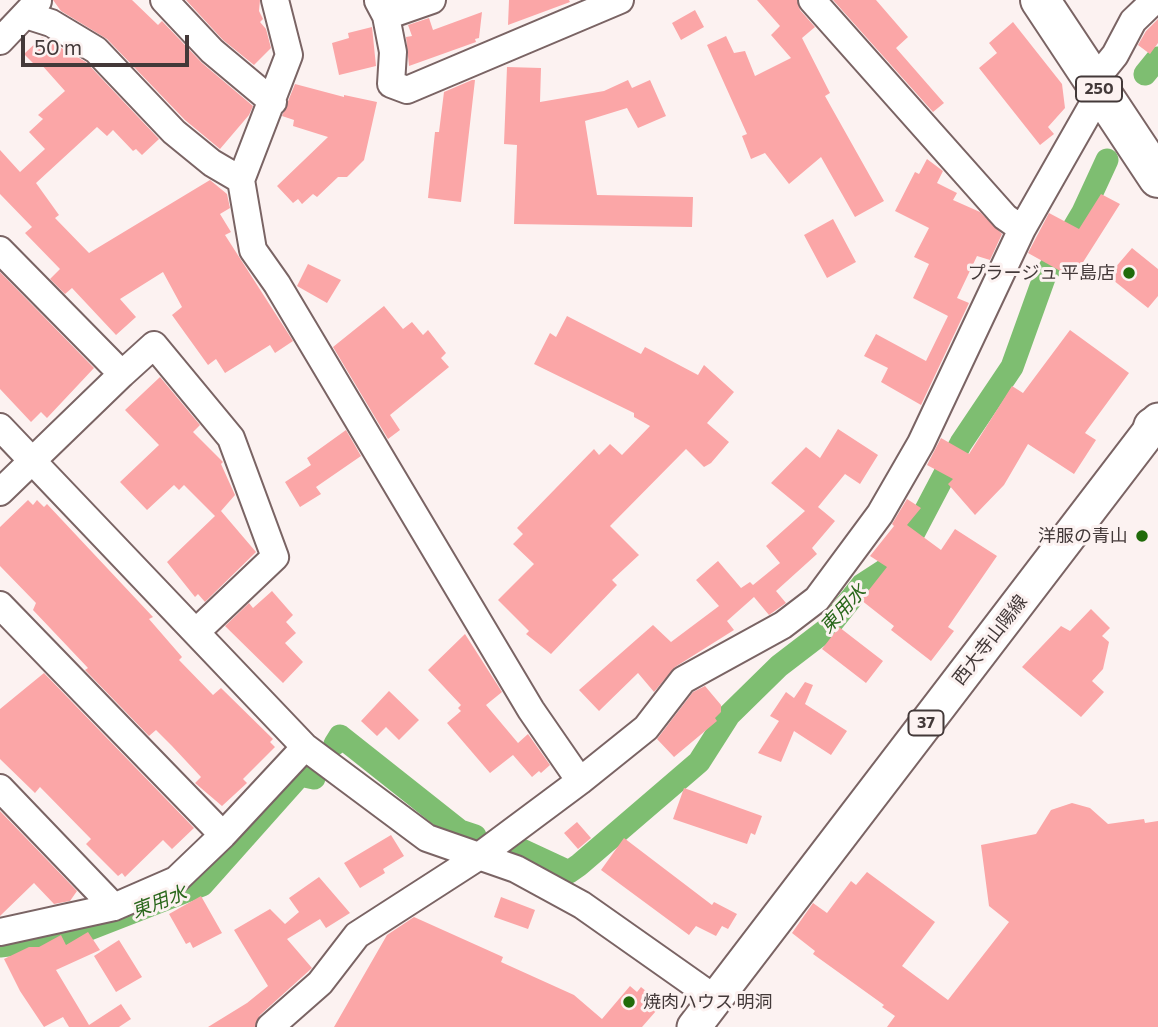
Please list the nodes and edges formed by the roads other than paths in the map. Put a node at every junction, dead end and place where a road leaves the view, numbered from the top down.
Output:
1 (164, 0) edge
2 (275, 0) edge
3 (432, 0) edge
4 (620, 0) edge
5 (812, 0) edge
6 (1040, 0) edge
7 (1155, 0) edge
8 (33, 7) edge
9 (382, 8) edge
10 (0, 41) edge
11 (1101, 92) junction
12 (273, 102) junction
13 (1158, 135) edge
14 (1158, 178) edge
15 (241, 180) junction
16 (1023, 229) junction
17 (0, 250) edge
18 (122, 374) junction
19 (1156, 424) edge
20 (0, 427) edge
21 (32, 461) junction
22 (0, 492) edge
23 (0, 605) edge
24 (196, 632) junction
25 (305, 747) junction
26 (580, 781) junction
27 (0, 788) edge
28 (223, 835) junction
29 (478, 857) junction
30 (114, 907) junction
31 (0, 932) edge
32 (714, 998) junction
33 (270, 1027) edge
34 (694, 1027) edge

1 - 12 street
2 - 12 street
3 - 9 street
4 - 9 street
5 - 16 street
6 - 11 highway, 250
7 - 11 street
8 - 10 street
8 - 15 street
11 - 13 highway, 250
11 - 14 highway, 250
11 - 16 street
12 - 15 street
15 - 26 street
16 - 26 street
17 - 18 street
18 - 21 street
18 - 24 street
19 - 32 main road, 西大寺山陽線 / 37
20 - 21 street
21 - 22 street
21 - 24 street
23 - 28 street
24 - 25 street
25 - 28 street
25 - 29 street
26 - 29 street
27 - 30 street
28 - 30 street
29 - 32 street
29 - 33 street
30 - 31 street
32 - 34 main road, 西大寺山陽線 / 37

